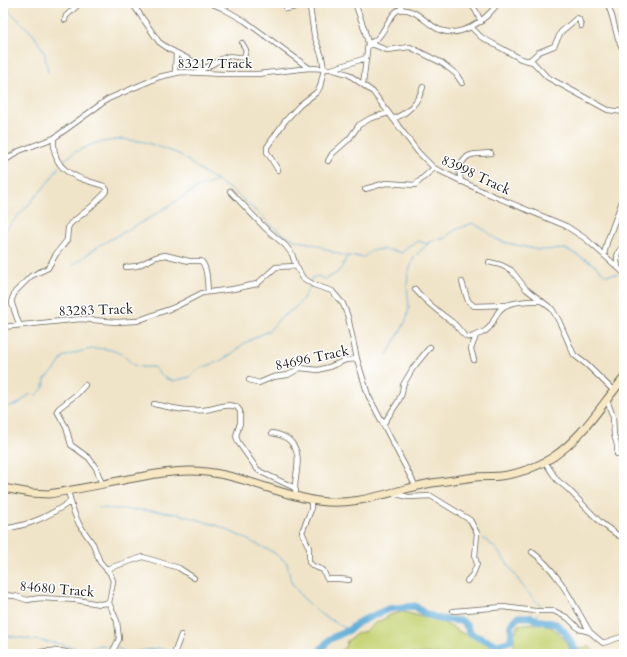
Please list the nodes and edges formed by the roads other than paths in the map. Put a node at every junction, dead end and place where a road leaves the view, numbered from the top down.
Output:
1 (80, 3) edge
2 (132, 3) edge
3 (210, 3) edge
4 (355, 3) edge
5 (400, 3) edge
6 (470, 3) edge
7 (498, 3) edge
8 (607, 3) edge
9 (286, 9) dead end
10 (402, 9) junction
11 (65, 20) dead end
12 (481, 22) junction
13 (581, 26) dead end
14 (471, 27) junction
15 (242, 43) dead end
16 (368, 44) junction
17 (624, 51) edge
18 (176, 53) junction
19 (366, 58) junction
20 (529, 61) junction
21 (309, 68) junction
22 (324, 69) junction
23 (330, 70) junction
24 (201, 71) junction
25 (175, 73) junction
26 (462, 83) dead end
27 (363, 84) junction
28 (423, 87) dead end
29 (624, 112) edge
30 (389, 114) junction
31 (393, 119) junction
32 (54, 138) junction
33 (491, 153) dead end
34 (328, 161) dead end
35 (3, 162) edge
36 (434, 168) junction
37 (278, 170) dead end
38 (461, 182) junction
39 (365, 189) dead end
40 (230, 191) dead end
41 (624, 196) edge
42 (624, 246) edge
43 (604, 255) junction
44 (489, 262) dead end
45 (296, 266) junction
46 (618, 266) junction
47 (126, 267) dead end
48 (624, 273) edge
49 (462, 282) dead end
50 (415, 289) dead end
51 (208, 292) junction
52 (542, 301) junction
53 (506, 305) junction
54 (19, 324) junction
55 (3, 327) edge
56 (476, 336) junction
57 (430, 347) dead end
58 (357, 359) junction
59 (474, 360) dead end
60 (624, 378) edge
61 (249, 380) dead end
62 (85, 385) dead end
63 (614, 390) junction
64 (607, 400) junction
65 (154, 404) dead end
66 (384, 423) junction
67 (272, 433) dead end
68 (616, 454) dead end
69 (545, 462) junction
70 (102, 484) junction
71 (416, 487) junction
72 (3, 488) edge
73 (68, 491) junction
74 (295, 492) junction
75 (393, 493) junction
76 (311, 500) junction
77 (70, 502) junction
78 (3, 529) edge
79 (623, 535) edge
80 (532, 552) dead end
81 (106, 569) junction
82 (194, 578) dead end
83 (349, 580) dead end
84 (467, 581) dead end
85 (3, 595) edge
86 (109, 603) junction
87 (453, 611) dead end
88 (590, 632) junction
89 (181, 635) dead end
90 (624, 636) edge
91 (32, 654) edge
92 (73, 654) edge
93 (110, 654) edge
94 (174, 654) edge

1 - 11 street
2 - 18 street
3 - 21 street
4 - 16 street
5 - 10 street
6 - 12 street
7 - 12 street
8 - 17 street
9 - 22 street
10 - 14 street
10 - 16 street
12 - 14 street
13 - 20 street
14 - 20 street
15 - 24 street
16 - 19 street
16 - 26 street
18 - 24 street
18 - 25 street
19 - 23 street, 83217 Track
19 - 27 street
20 - 29 street
21 - 22 street, 83217 Track
21 - 24 street, 83217 Track
22 - 23 street, 83217 Track
22 - 37 street
23 - 27 street, 83217 Track
24 - 25 street, 83217 Track
25 - 32 street, 83217 Track
27 - 30 street, 83998 Track
28 - 31 street
30 - 31 street, 83998 Track
30 - 34 street
31 - 36 street, 83998 Track
32 - 35 street, 83217 Track
32 - 54 street
33 - 38 street
36 - 38 street, 83998 Track
36 - 39 street
38 - 43 street, 83998 Track
40 - 45 street
41 - 43 street
42 - 46 street
43 - 46 street, 83998 Track
44 - 52 street
45 - 51 street, 83283 Track
45 - 58 street
46 - 48 street, 83998 Track
47 - 51 street
49 - 53 street
50 - 56 street
51 - 54 street, 83283 Track
52 - 53 street
52 - 63 street
53 - 56 street
54 - 55 street, 83283 Track
56 - 59 street
57 - 66 street
58 - 61 street, 84696 Track
58 - 66 street
60 - 63 main road
62 - 70 street
63 - 64 main road
64 - 68 street
64 - 69 main road
65 - 74 street
66 - 71 street
67 - 74 street
69 - 71 main road
69 - 79 street
70 - 73 main road
70 - 74 main road
71 - 75 main road
72 - 73 main road
73 - 77 street
74 - 76 main road
75 - 76 main road
75 - 84 street
76 - 83 street
77 - 78 street
77 - 81 street
80 - 88 street
81 - 82 street
81 - 86 street
85 - 86 street, 84680 Track
86 - 93 street
87 - 88 street
88 - 90 street
89 - 94 street
91 - 92 street

